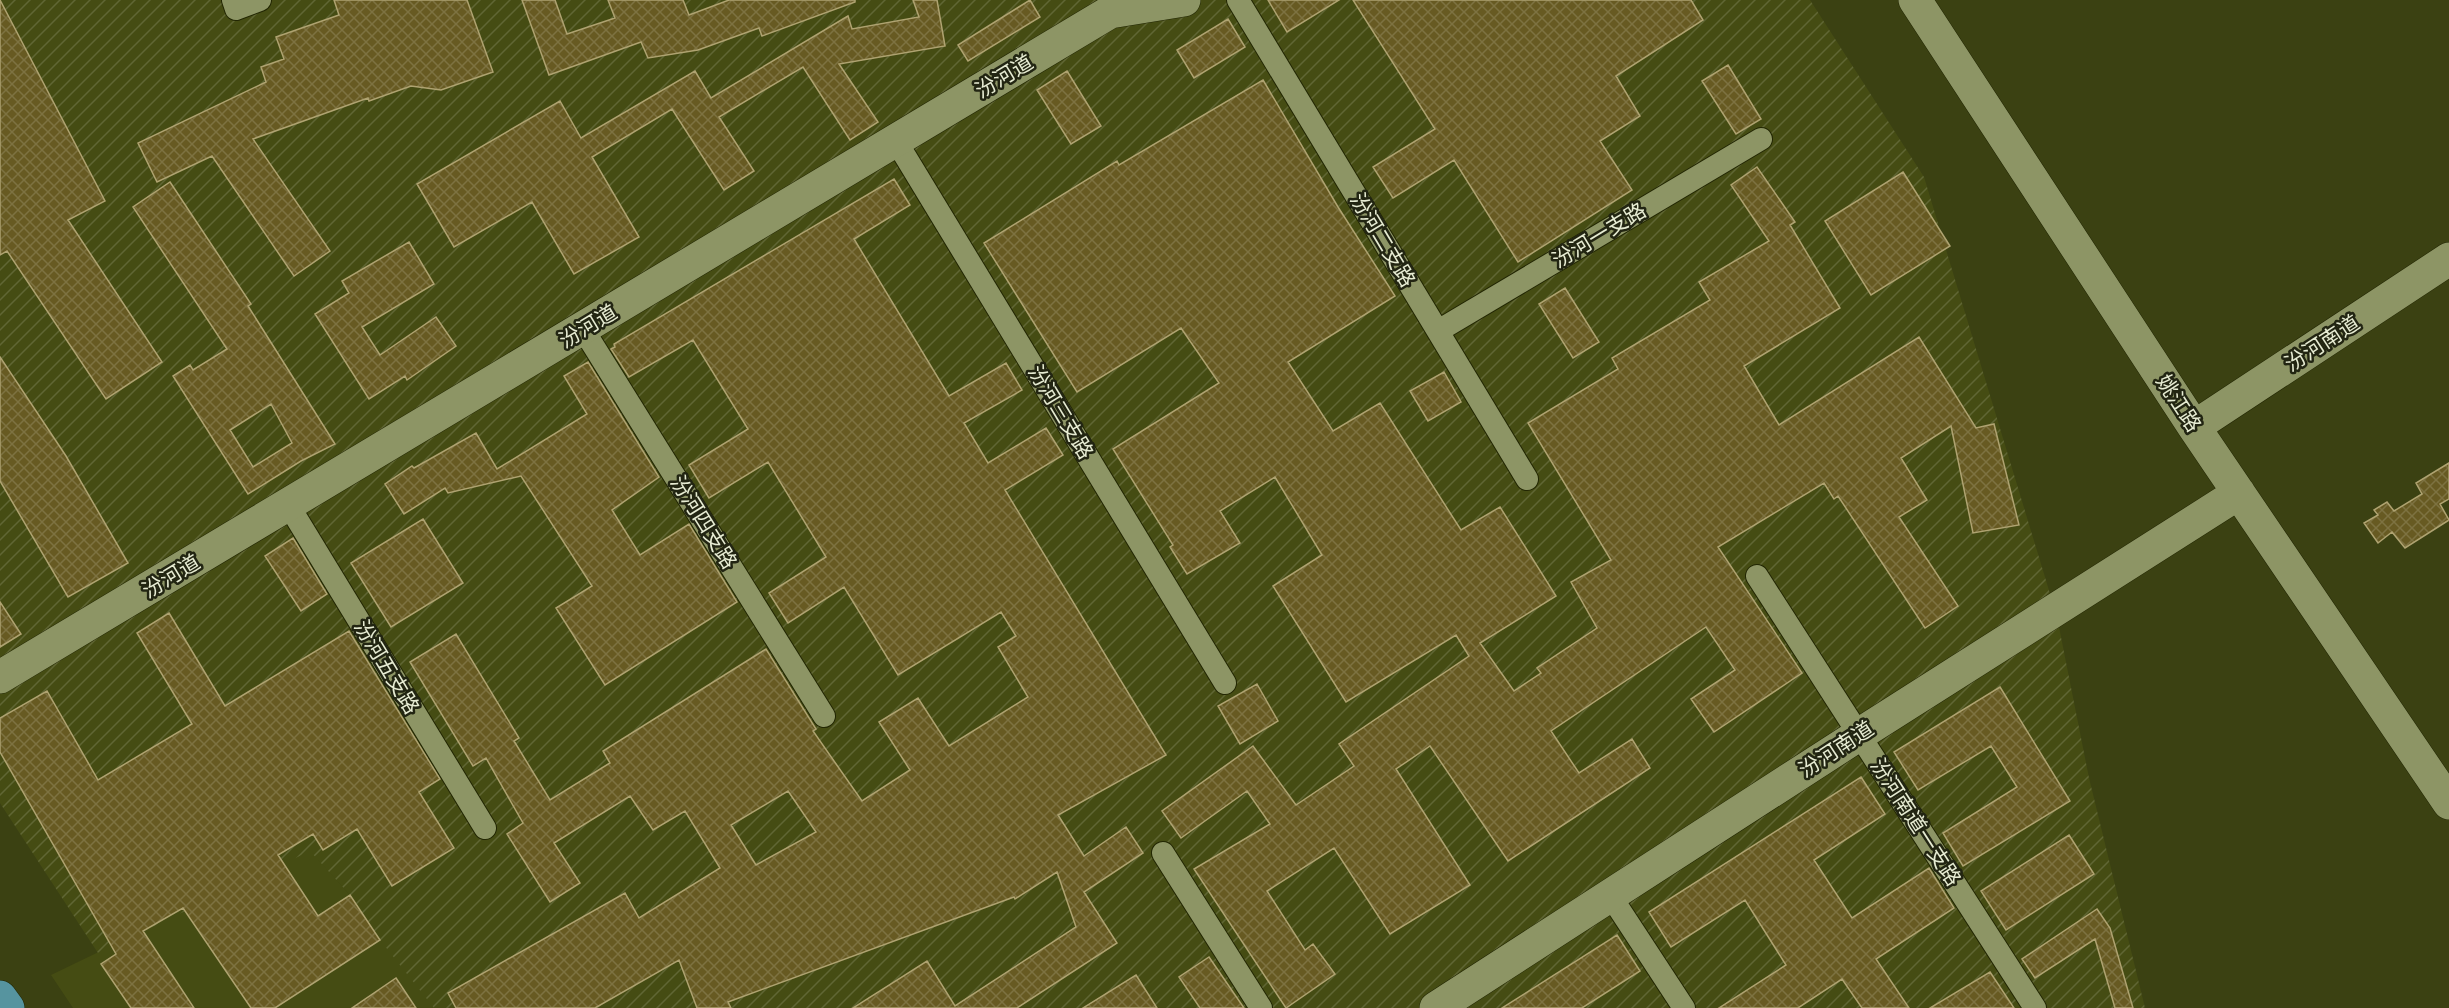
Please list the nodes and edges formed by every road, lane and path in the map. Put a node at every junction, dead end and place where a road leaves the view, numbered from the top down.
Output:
1 (260, 0) edge
2 (1184, 0) edge
3 (1238, 0) edge
4 (1915, 0) edge
5 (234, 4) edge
6 (1761, 139) dead end
7 (896, 141) junction
8 (2449, 259) edge
9 (583, 329) junction
10 (1438, 331) junction
11 (2194, 427) junction
12 (1527, 479) dead end
13 (2239, 493) junction
14 (289, 506) junction
15 (1757, 576) dead end
16 (0, 677) edge
17 (1225, 683) dead end
18 (824, 716) dead end
19 (1860, 734) junction
20 (2449, 803) edge
21 (485, 828) dead end
22 (1162, 853) dead end
23 (1610, 895) junction
24 (0, 997) edge
25 (8, 1008) edge
26 (1261, 1008) edge
27 (1436, 1008) edge
28 (1684, 1008) edge
29 (2035, 1008) edge

1 - 5 street
2 - 7 street, 汾河道
3 - 10 street, 汾河二支路
4 - 11 street, 姚江路
6 - 10 street, 汾河一支路
7 - 9 street, 汾河道
7 - 17 street, 汾河三支路
8 - 11 street, 汾河南道
9 - 14 street, 汾河道
9 - 18 street, 汾河四支路
10 - 12 street, 汾河二支路
11 - 13 street, 姚江路
13 - 19 street, 汾河南道
13 - 20 street, 姚江路
14 - 16 street, 汾河道
14 - 21 street, 汾河五支路
15 - 19 street, 汾河南道一支路
19 - 23 street, 汾河南道
19 - 29 street, 汾河南道一支路
22 - 26 street
23 - 27 street, 汾河南道
23 - 28 street
24 - 25 main road

